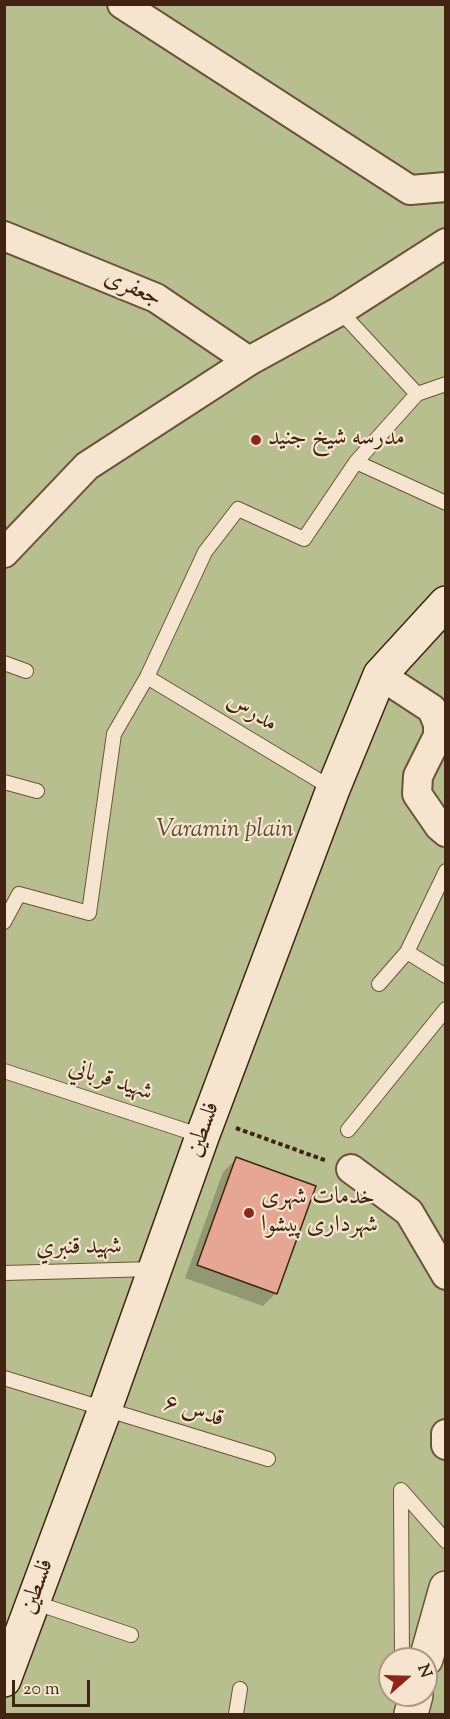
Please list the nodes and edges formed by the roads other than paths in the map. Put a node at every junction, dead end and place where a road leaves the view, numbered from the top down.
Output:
1 (122, 4) edge
2 (446, 187) edge
3 (4, 236) edge
4 (446, 243) edge
5 (340, 311) junction
6 (249, 361) junction
7 (446, 384) edge
8 (417, 394) junction
9 (356, 462) junction
10 (446, 503) edge
11 (4, 553) edge
12 (444, 608) edge
13 (4, 663) edge
14 (26, 671) dead end
15 (380, 675) junction
16 (147, 677) junction
17 (4, 782) edge
18 (333, 789) junction
19 (37, 791) dead end
20 (446, 832) edge
21 (446, 872) edge
22 (4, 922) edge
23 (407, 952) junction
24 (446, 976) edge
25 (379, 984) dead end
26 (446, 1009) edge
27 (4, 1071) edge
28 (348, 1130) dead end
29 (216, 1131) junction
30 (351, 1169) road end
31 (154, 1269) junction
32 (4, 1273) edge
33 (446, 1275) edge
34 (4, 1378) edge
35 (105, 1409) junction
36 (446, 1434) edge
37 (446, 1445) edge
38 (268, 1459) dead end
39 (446, 1541) edge
40 (446, 1588) edge
41 (33, 1602) junction
42 (131, 1635) dead end
43 (402, 1647) edge
44 (429, 1647) edge
45 (4, 1680) edge
46 (240, 1689) dead end
47 (236, 1714) edge

1 - 2 street
3 - 6 street, جعفری
4 - 5 street
5 - 6 street
5 - 8 lane
6 - 11 street
7 - 8 lane
8 - 9 lane
9 - 10 lane
9 - 16 lane
12 - 15 main road, فلسطین
13 - 14 lane
15 - 18 main road, فلسطین
15 - 20 street
16 - 18 lane, مدرس
16 - 22 lane
17 - 19 lane
18 - 29 main road, فلسطین
21 - 23 lane
23 - 24 lane
23 - 25 lane
26 - 28 lane
27 - 29 lane, شهيد قرباني
29 - 31 main road, فلسطین
30 - 33 street
31 - 32 lane, شهيد قنبري
31 - 35 main road, فلسطین
34 - 35 lane, قدس ۶
35 - 38 lane, قدس ۶
35 - 41 main road, فلسطین
36 - 37 street
39 - 43 lane
40 - 44 main road
41 - 42 lane
41 - 45 main road, فلسطین
46 - 47 lane

